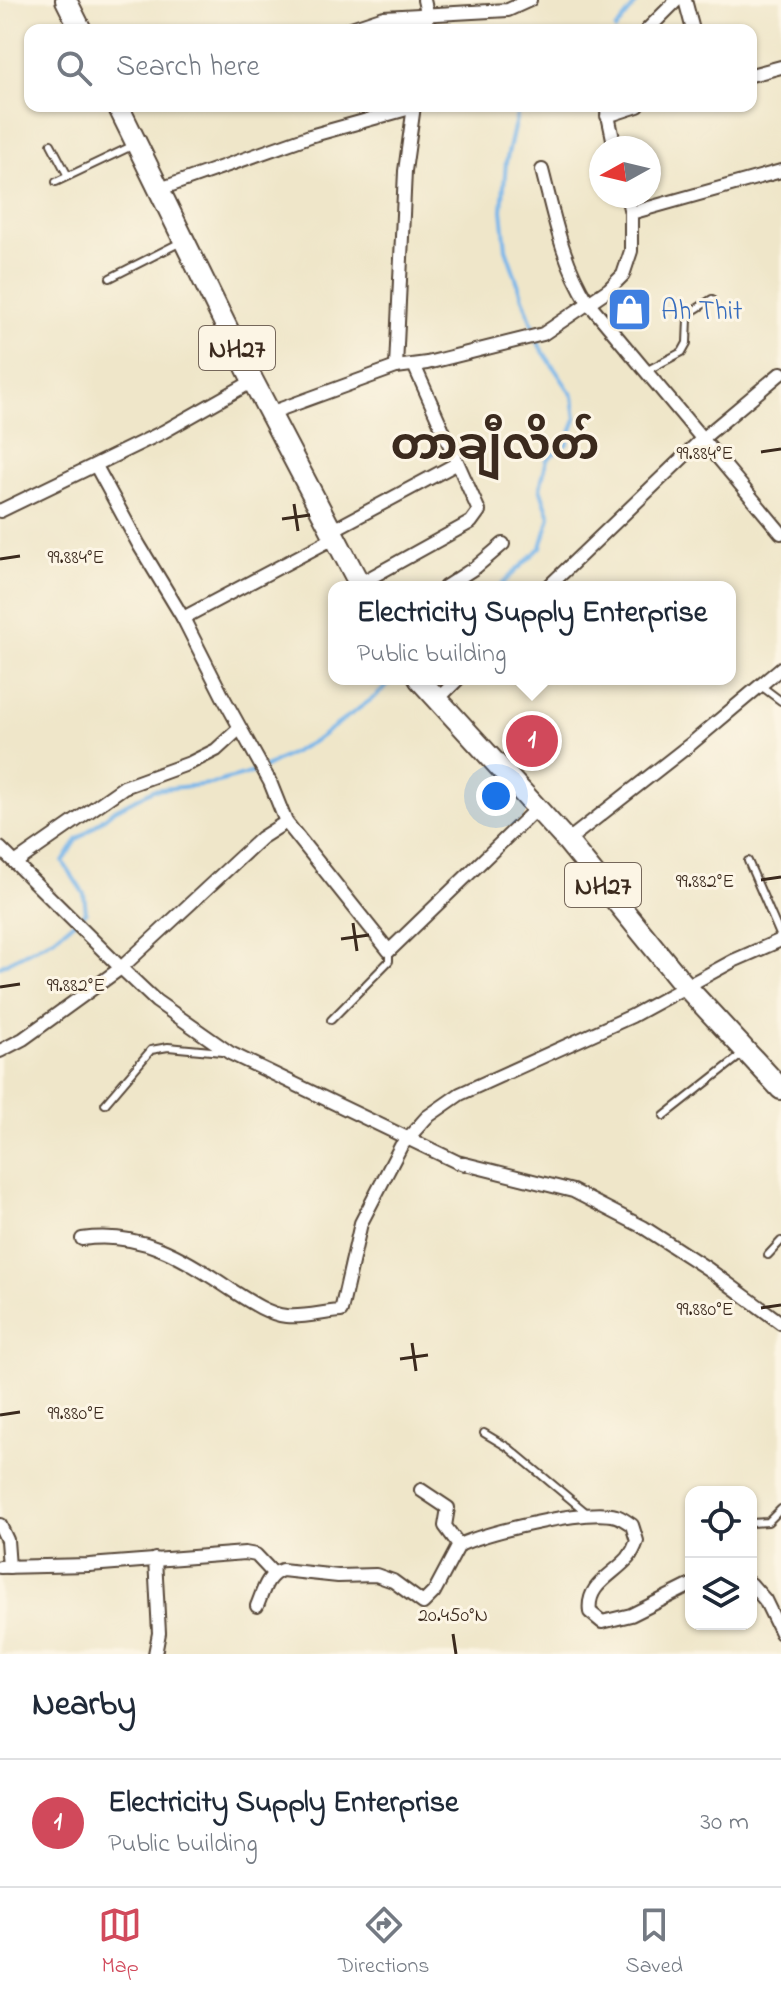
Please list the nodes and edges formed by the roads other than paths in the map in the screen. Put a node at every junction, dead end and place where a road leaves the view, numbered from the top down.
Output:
1 (66, 0) edge
2 (530, 0) edge
3 (677, 0) edge
4 (685, 0) edge
5 (426, 6) edge
6 (78, 24) edge
7 (363, 24) edge
8 (653, 24) edge
9 (691, 24) edge
10 (781, 67) edge
11 (757, 73) edge
12 (121, 112) edge
13 (396, 112) edge
14 (413, 112) edge
15 (607, 112) edge
16 (612, 136) edge
17 (137, 143) junction
18 (51, 144) dead end
19 (542, 170) dead end
20 (781, 171) edge
21 (68, 176) junction
22 (56, 182) dead end
23 (160, 189) junction
24 (630, 208) edge
25 (631, 213) junction
26 (184, 241) junction
27 (110, 278) dead end
28 (712, 299) dead end
29 (588, 302) junction
30 (414, 365) junction
31 (396, 367) junction
32 (646, 371) junction
33 (781, 373) edge
34 (253, 381) junction
35 (270, 413) junction
36 (702, 439) junction
37 (456, 464) junction
38 (96, 466) junction
39 (0, 511) edge
40 (781, 533) edge
41 (333, 534) junction
42 (503, 544) dead end
43 (357, 581) edge
44 (369, 581) edge
45 (454, 581) edge
46 (554, 581) edge
47 (183, 618) junction
48 (781, 668) edge
49 (423, 685) edge
50 (452, 685) edge
51 (761, 686) junction
52 (436, 701) junction
53 (781, 701) edge
54 (240, 728) junction
55 (537, 808) junction
56 (286, 822) junction
57 (567, 841) junction
58 (0, 848) edge
59 (748, 861) dead end
60 (15, 863) junction
61 (781, 939) edge
62 (389, 951) junction
63 (121, 968) junction
64 (688, 988) junction
65 (331, 1020) dead end
66 (0, 1051) edge
67 (747, 1051) junction
68 (230, 1053) junction
69 (781, 1089) edge
70 (105, 1104) dead end
71 (664, 1116) dead end
72 (407, 1139) junction
73 (82, 1239) dead end
74 (781, 1241) edge
75 (768, 1255) dead end
76 (781, 1323) edge
77 (484, 1433) dead end
78 (421, 1490) dead end
79 (781, 1509) edge
80 (590, 1515) junction
81 (757, 1523) edge
82 (0, 1525) edge
83 (459, 1545) junction
84 (155, 1559) junction
85 (4, 1567) edge
86 (273, 1573) junction
87 (685, 1588) edge
88 (757, 1591) edge
89 (257, 1606) dead end
90 (781, 1633) edge
91 (155, 1654) edge

1 - 6 main road
2 - 5 street
3 - 8 street
4 - 9 street
5 - 7 street
10 - 11 street
12 - 17 main road, NH27
13 - 23 street
14 - 31 street
15 - 16 street
17 - 21 lane
17 - 23 main road, NH27
18 - 21 lane
19 - 29 street
20 - 25 street
21 - 22 lane
23 - 26 main road, NH27
24 - 25 street
25 - 29 street
26 - 27 lane
26 - 34 main road, NH27
28 - 32 lane
29 - 30 street
29 - 32 street
30 - 31 street
30 - 37 street
31 - 35 street
32 - 36 street
33 - 36 street
34 - 35 main road, NH27
34 - 38 street
35 - 41 main road, NH27
36 - 40 street
36 - 46 street
37 - 41 street
37 - 44 street
38 - 39 street
38 - 47 street
41 - 43 main road, NH27
41 - 47 street
42 - 45 street
47 - 54 street
48 - 51 street
49 - 52 main road, NH27
50 - 52 street
51 - 53 lane
51 - 57 street
52 - 55 main road, NH27
54 - 56 street
54 - 60 street
55 - 57 main road, NH27
55 - 62 street
56 - 62 street
56 - 63 street
57 - 64 main road, NH27
58 - 60 street
59 - 61 lane
60 - 63 street
61 - 64 street
62 - 65 lane
63 - 66 street
63 - 68 street
64 - 67 main road, NH27
64 - 72 street
67 - 69 main road, NH27
67 - 71 lane
68 - 70 lane
68 - 72 street
72 - 73 street
72 - 76 street
74 - 75 lane
77 - 80 lane
78 - 83 street
79 - 81 lane
80 - 83 street
80 - 87 street
82 - 85 street
83 - 86 street
84 - 85 street
84 - 86 street
84 - 91 street
86 - 89 street
88 - 90 street

